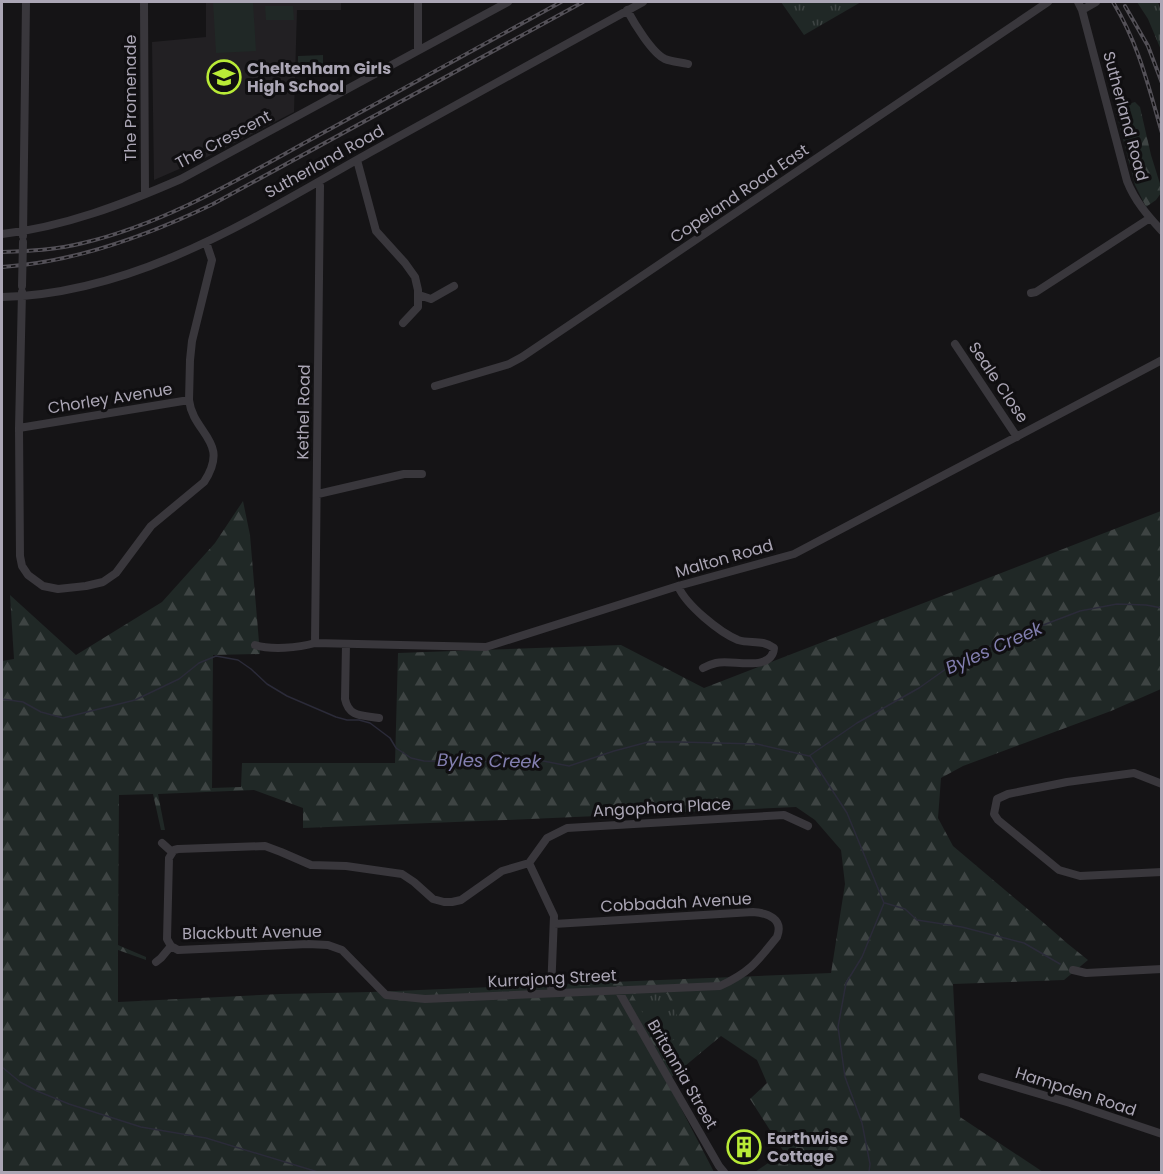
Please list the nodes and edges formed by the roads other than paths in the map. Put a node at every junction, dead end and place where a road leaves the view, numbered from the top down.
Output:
1 (26, 2) edge
2 (144, 2) edge
3 (418, 2) edge
4 (508, 2) edge
5 (643, 2) edge
6 (1048, 2) edge
7 (1096, 2) edge
8 (1080, 6) edge
9 (627, 10) junction
10 (418, 50) junction
11 (688, 64) dead end
12 (357, 160) junction
13 (319, 182) junction
14 (146, 194) junction
15 (1150, 218) junction
16 (23, 231) junction
17 (1161, 231) edge
18 (2, 234) edge
19 (206, 242) junction
20 (454, 286) dead end
21 (1031, 293) dead end
22 (418, 295) junction
23 (22, 296) junction
24 (2, 297) edge
25 (403, 323) dead end
26 (955, 344) dead end
27 (1161, 360) edge
28 (435, 386) dead end
29 (189, 400) junction
30 (19, 428) junction
31 (1017, 437) junction
32 (422, 474) dead end
33 (318, 494) junction
34 (678, 586) junction
35 (315, 643) junction
36 (346, 644) junction
37 (255, 645) dead end
38 (703, 668) dead end
39 (379, 718) dead end
40 (1161, 784) edge
41 (808, 826) dead end
42 (162, 843) dead end
43 (172, 852) junction
44 (529, 863) junction
45 (1161, 872) edge
46 (554, 924) junction
47 (171, 946) junction
48 (156, 962) dead end
49 (1161, 969) edge
50 (1073, 970) dead end
51 (720, 986) joint
52 (618, 990) junction
53 (551, 992) junction
54 (386, 995) joint
55 (982, 1077) dead end
56 (1161, 1134) edge
57 (724, 1173) edge

1 - 16 street
2 - 14 street, The Promenade
3 - 10 street
4 - 10 street, The Crescent
5 - 9 street, Sutherland Road
6 - 28 street, Copeland Road East
7 - 8 street
8 - 15 street, Sutherland Road
9 - 11 street
9 - 12 street, Sutherland Road
10 - 14 street, The Crescent
12 - 13 street, Sutherland Road
12 - 22 street
13 - 19 street, Sutherland Road
13 - 33 street, Kethel Road
14 - 16 street, The Crescent
15 - 17 street, Sutherland Road
15 - 21 street
16 - 18 street, The Crescent
16 - 23 street, bridge
19 - 23 street, Sutherland Road
19 - 29 street, Chorley Avenue
20 - 22 street
22 - 25 street
23 - 24 street, Sutherland Road
23 - 30 street
26 - 31 street, Seale Close
27 - 31 street, Malton Road
29 - 30 street, Chorley Avenue
29 - 30 street
31 - 34 street, Malton Road
32 - 33 street
33 - 35 street, Kethel Road
34 - 36 street, Malton Road
34 - 38 street
35 - 36 street, Malton Road
35 - 37 street, Malton Road
36 - 39 street
40 - 45 street
41 - 44 street, Angophora Place
42 - 43 street
43 - 44 street
43 - 47 street, Blackbutt Avenue
44 - 46 street
46 - 51 street, Cobbadah Avenue
46 - 53 street
47 - 48 street, Blackbutt Avenue
47 - 54 street, Blackbutt Avenue
49 - 50 street
51 - 52 street, Kurrajong Street
52 - 53 street, Kurrajong Street
52 - 57 street, Britannia Street
53 - 54 street, Kurrajong Street
55 - 56 street, Hampden Road

